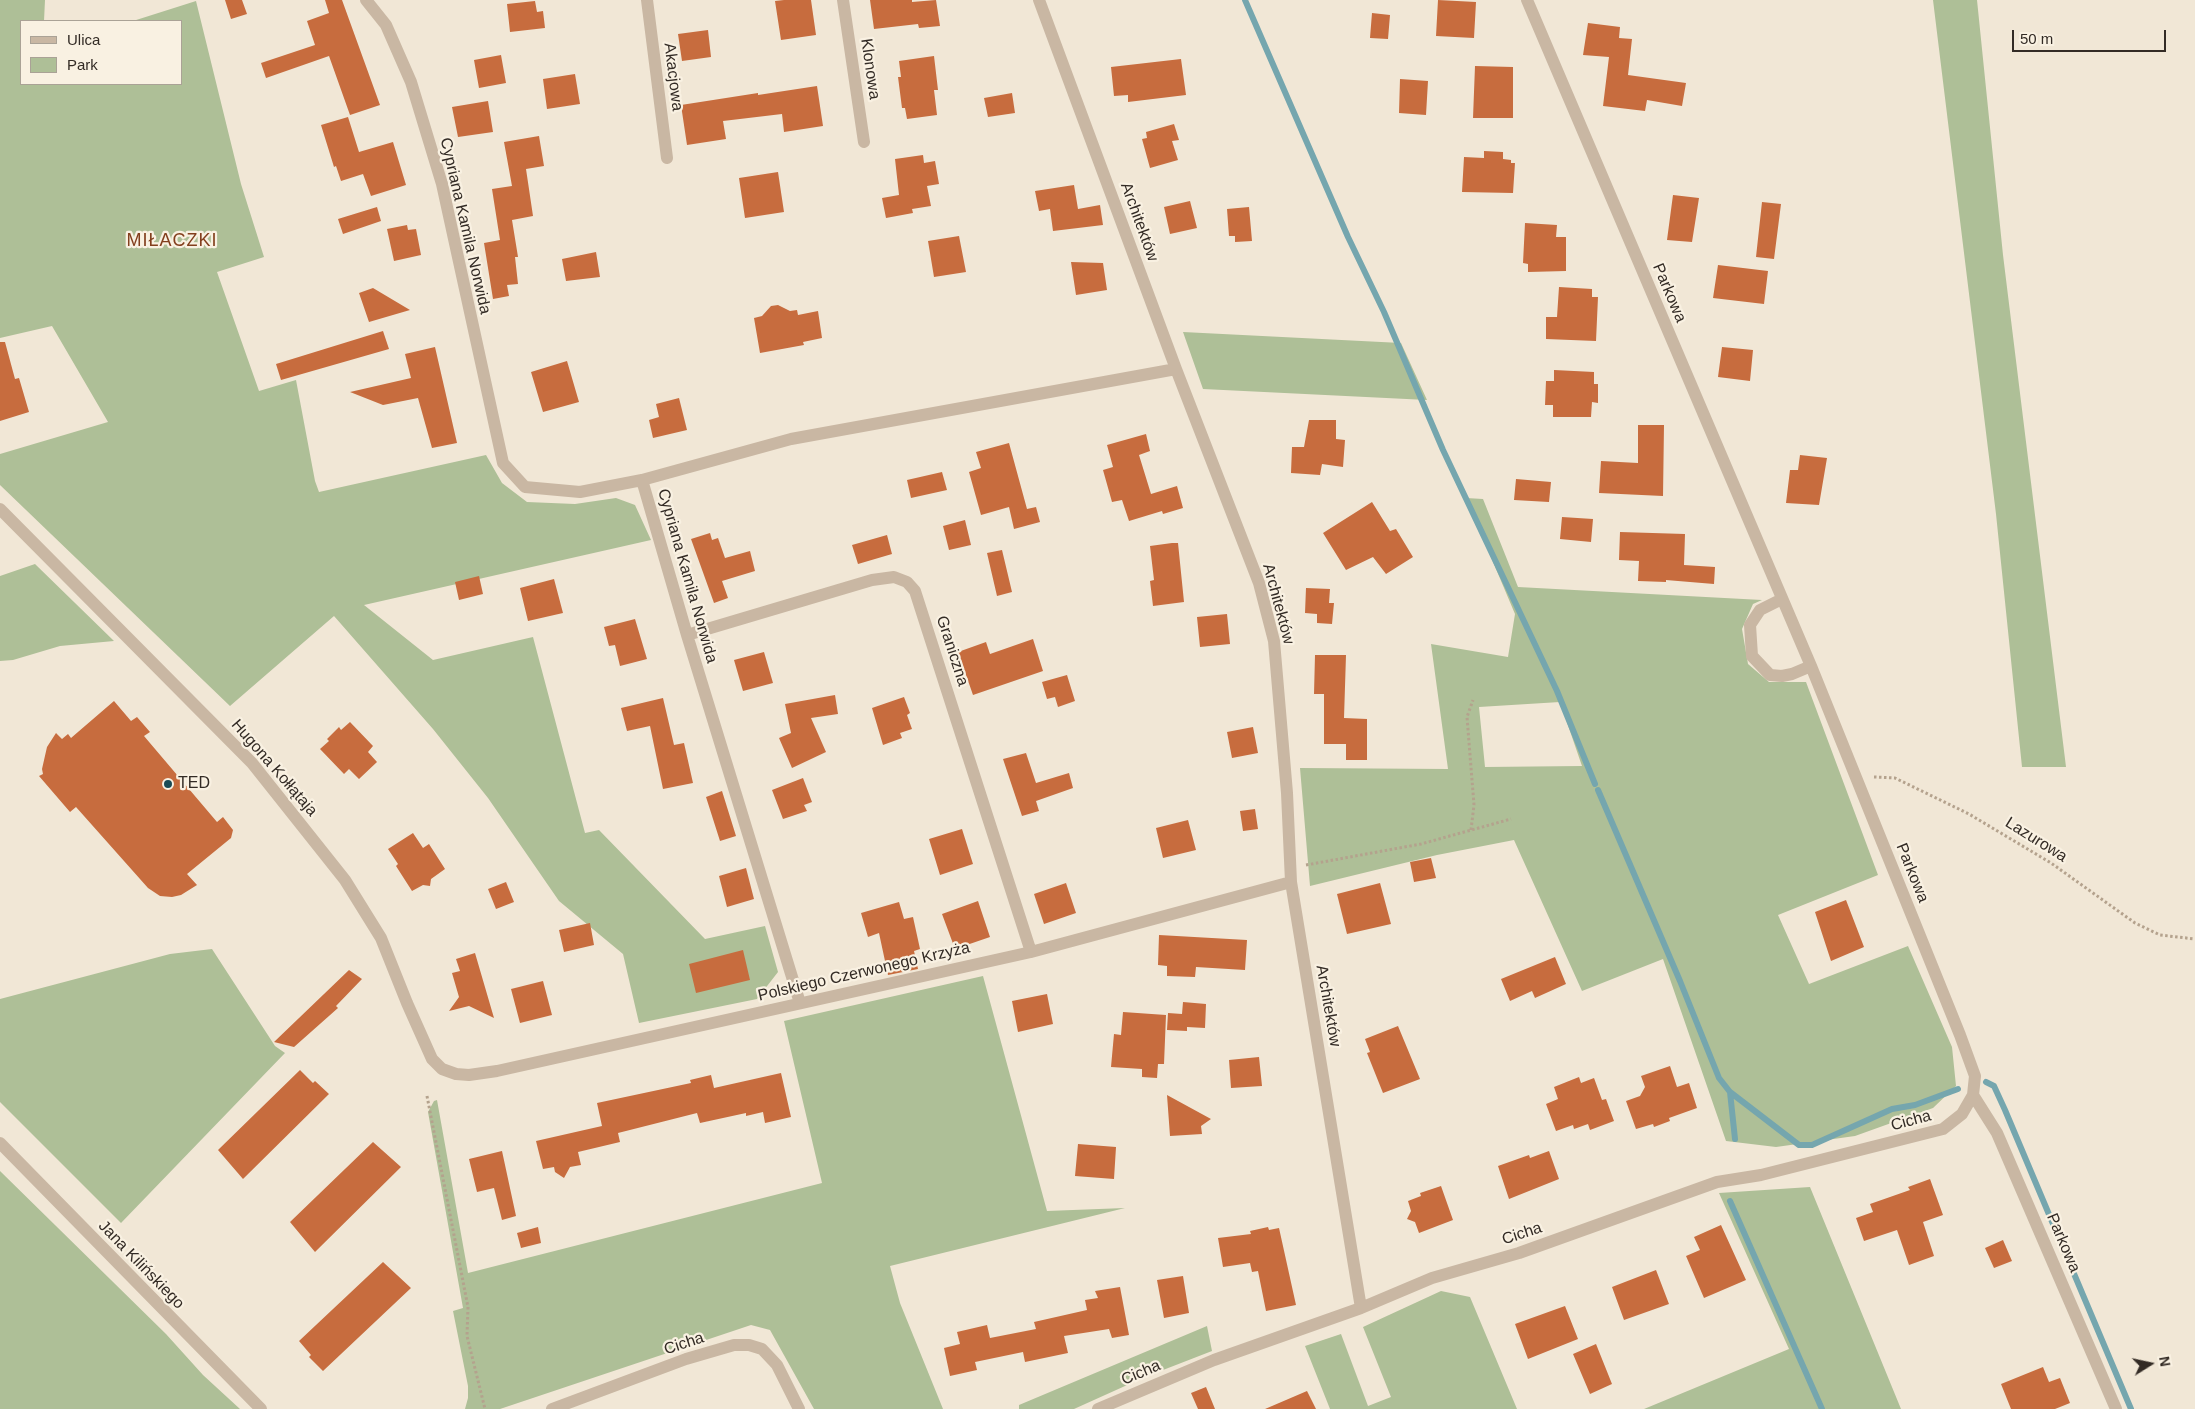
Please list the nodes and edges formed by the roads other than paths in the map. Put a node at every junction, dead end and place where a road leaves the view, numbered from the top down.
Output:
1 (366, 0) edge
2 (647, 0) edge
3 (843, 0) edge
4 (1039, 0) edge
5 (1526, 0) edge
6 (864, 142) dead end
7 (667, 158) dead end
8 (1176, 369) junction
9 (642, 480) junction
10 (0, 509) edge
11 (1782, 599) junction
12 (687, 634) junction
13 (1811, 666) junction
14 (1291, 882) junction
15 (1031, 952) junction
16 (800, 1003) junction
17 (442, 1069) joint
18 (1973, 1095) junction
19 (0, 1143) edge
20 (1361, 1308) junction
21 (261, 1409) edge
22 (552, 1409) edge
23 (799, 1409) edge
24 (1098, 1409) edge
25 (2116, 1409) edge

1 - 9 street, Cypriana Kamila Norwida
2 - 7 street, Akacjowa
3 - 6 street, Klonowa
4 - 8 street, Architektów
5 - 11 street, Parkowa
8 - 9 street
8 - 14 street, Architektów
9 - 12 street, Cypriana Kamila Norwida
10 - 17 street, Hugona Kołłątaja
11 - 13 street, Parkowa
11 - 13 street
12 - 15 street, Graniczna
12 - 16 street, Cypriana Kamila Norwida
13 - 18 street, Parkowa
14 - 15 street, Polskiego Czerwonego Krzyża
14 - 20 street, Architektów
15 - 16 street, Polskiego Czerwonego Krzyża
16 - 17 street, Polskiego Czerwonego Krzyża
18 - 20 street, Cicha
18 - 25 street, Parkowa
19 - 21 street, Jana Kilińskiego
20 - 24 street, Cicha
22 - 23 street, Cicha

